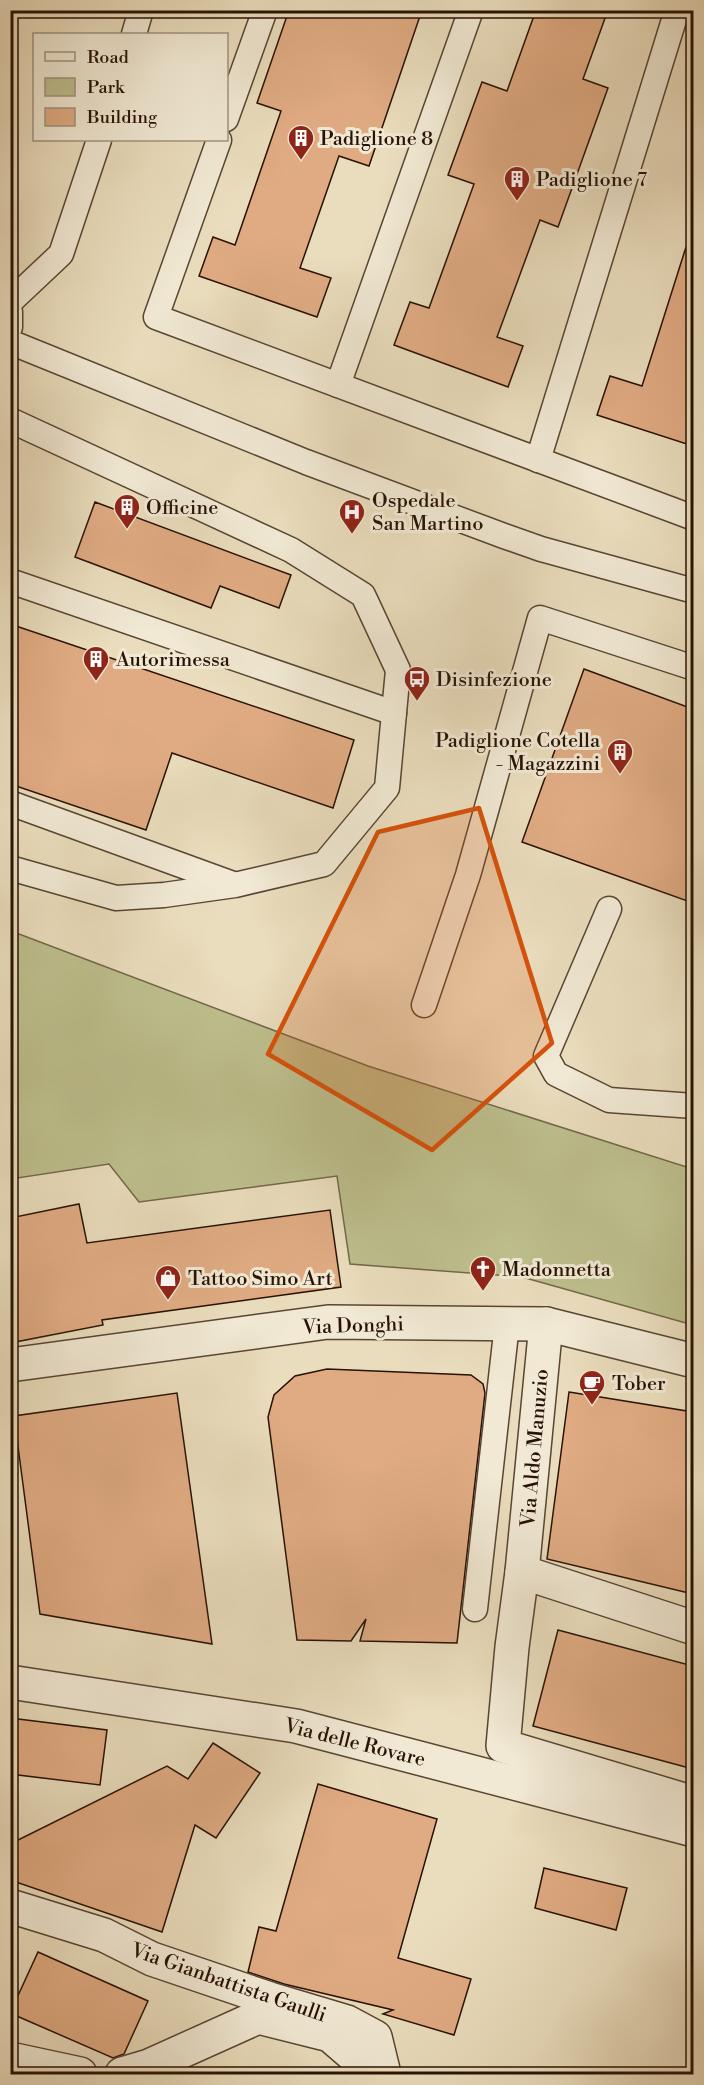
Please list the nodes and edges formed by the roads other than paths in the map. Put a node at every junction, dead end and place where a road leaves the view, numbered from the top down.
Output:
1 (141, 10) edge
2 (265, 10) edge
3 (471, 10) edge
4 (677, 10) edge
5 (134, 33) edge
6 (228, 113) edge
7 (99, 141) edge
8 (219, 141) edge
9 (10, 302) edge
10 (10, 312) edge
11 (10, 327) edge
12 (10, 342) edge
13 (338, 385) junction
14 (10, 420) edge
15 (538, 460) junction
16 (693, 518) edge
17 (10, 581) edge
18 (693, 591) edge
19 (693, 668) edge
20 (394, 713) junction
21 (10, 803) edge
22 (10, 868) edge
23 (235, 885) junction
24 (609, 909) dead end
25 (424, 1005) dead end
26 (693, 1106) edge
27 (507, 1324) junction
28 (546, 1324) junction
29 (693, 1361) edge
30 (10, 1365) edge
31 (522, 1572) junction
32 (475, 1609) dead end
33 (693, 1628) edge
34 (10, 1682) edge
35 (693, 1803) edge
36 (693, 1830) edge
37 (10, 1906) edge
38 (10, 2059) edge
39 (80, 2074) edge
40 (122, 2074) edge
41 (364, 2074) edge
42 (384, 2074) edge

1 - 5 lane
2 - 6 lane
3 - 13 lane
4 - 15 lane
7 - 9 lane
8 - 13 lane
10 - 11 lane
12 - 18 lane
13 - 15 lane
14 - 20 lane
15 - 16 lane
17 - 20 lane
19 - 25 lane
20 - 23 lane
21 - 23 lane
22 - 23 lane
24 - 26 lane
27 - 28 street, Via Donghi
27 - 30 street, Via Donghi
27 - 32 lane
28 - 29 street, Via Donghi
28 - 31 street, Via Aldo Manuzio
31 - 33 street
31 - 35 street, Via Aldo Manuzio
34 - 36 street, Via delle Rovare
37 - 42 street, Via Gianbattista Gaulli
38 - 39 street
40 - 41 street, Via Gianbattista Gaulli

